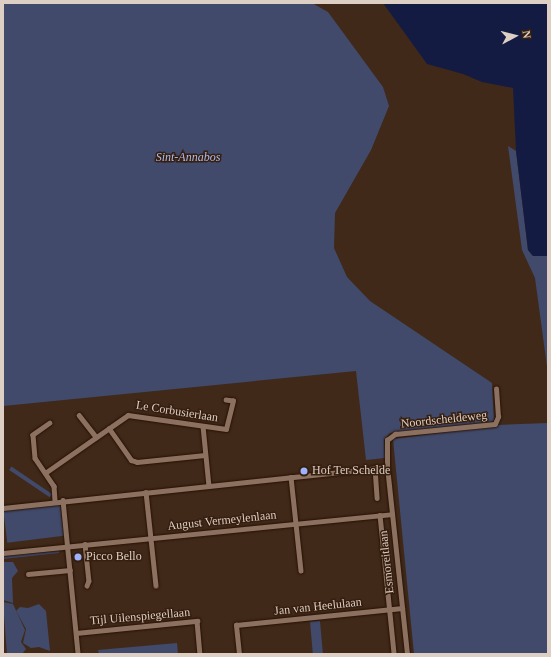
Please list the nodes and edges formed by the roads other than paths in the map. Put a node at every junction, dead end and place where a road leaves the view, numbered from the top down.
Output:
1 (496, 389) dead end
2 (226, 400) dead end
3 (79, 415) dead end
4 (50, 423) dead end
5 (203, 426) junction
6 (109, 428) junction
7 (96, 438) junction
8 (205, 455) junction
9 (387, 467) junction
10 (375, 468) junction
11 (45, 473) junction
12 (291, 477) junction
13 (208, 486) junction
14 (146, 492) junction
15 (377, 498) dead end
16 (55, 500) junction
17 (63, 500) junction
18 (3, 508) edge
19 (392, 514) junction
20 (380, 515) junction
21 (296, 523) junction
22 (151, 538) junction
23 (86, 544) junction
24 (68, 546) junction
25 (3, 553) edge
26 (70, 570) junction
27 (301, 570) dead end
28 (28, 574) dead end
29 (156, 585) dead end
30 (87, 586) dead end
31 (402, 608) junction
32 (389, 610) junction
33 (76, 633) junction
34 (78, 654) edge
35 (200, 654) edge
36 (239, 654) edge
37 (394, 654) edge
38 (407, 654) edge

1 - 9 street, Noordscheldeweg
2 - 5 street, Le Corbusierlaan
3 - 7 street
4 - 11 street
5 - 6 street, Le Corbusierlaan
5 - 8 street
6 - 7 street, Le Corbusierlaan
6 - 8 street
7 - 11 street, Le Corbusierlaan
8 - 13 street
9 - 10 street
9 - 19 street, Esmoreitlaan
10 - 12 street
10 - 15 street
11 - 16 street
12 - 13 street
12 - 21 street
13 - 14 street
14 - 17 street
14 - 22 street, August Vermeylenlaan
16 - 17 street
16 - 18 street
17 - 24 street
19 - 20 street, August Vermeylenlaan
19 - 31 street, Esmoreitlaan
20 - 21 street, August Vermeylenlaan
20 - 32 street, Esmoreitlaan
21 - 22 street, August Vermeylenlaan
21 - 27 street
22 - 23 street, August Vermeylenlaan
22 - 29 street, August Vermeylenlaan
23 - 24 street, August Vermeylenlaan
23 - 30 street
24 - 25 street, August Vermeylenlaan
24 - 26 street
26 - 28 street
26 - 33 street
31 - 32 street, Jan van Heelulaan
31 - 38 street, Esmoreitlaan
32 - 36 street, Jan van Heelulaan
32 - 37 street, Esmoreitlaan
33 - 34 street
33 - 35 street, Tijl Uilenspiegellaan

